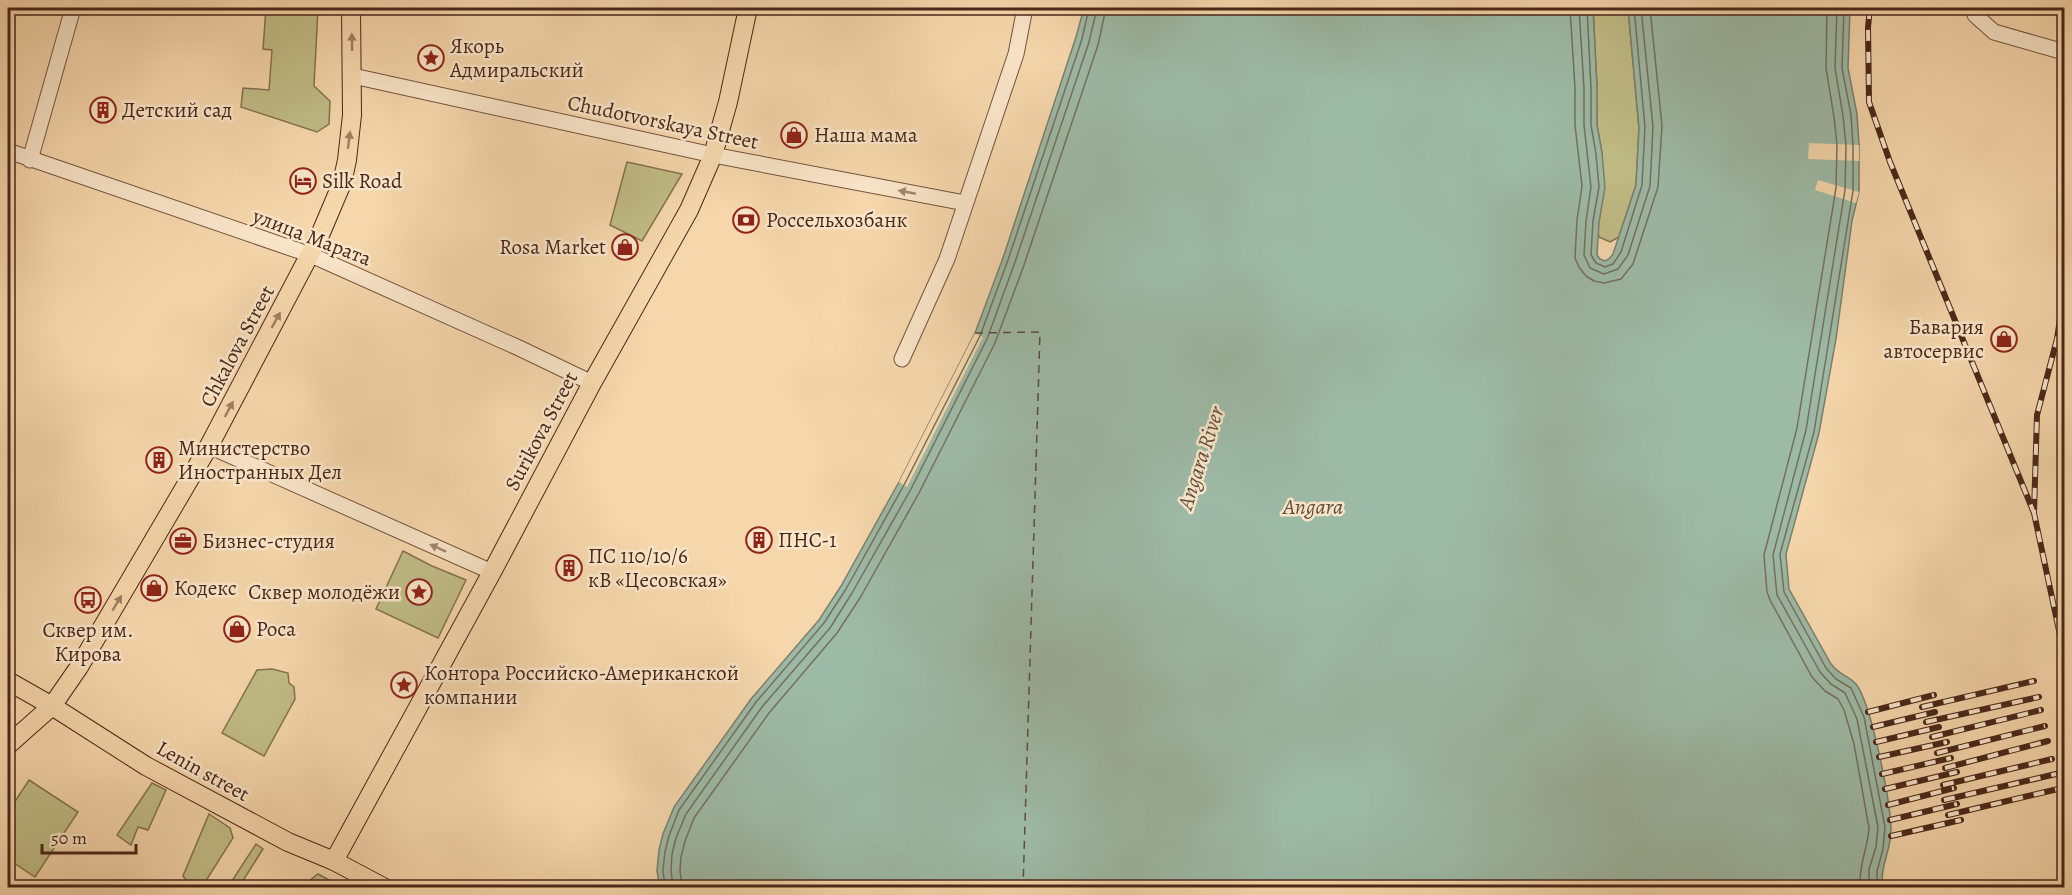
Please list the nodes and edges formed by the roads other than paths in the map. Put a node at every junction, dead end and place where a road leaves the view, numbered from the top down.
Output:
1 (73, 8) edge
2 (351, 8) edge
3 (748, 8) edge
4 (1025, 8) edge
5 (1975, 8) edge
6 (2064, 52) edge
7 (353, 76) junction
8 (8, 152) edge
9 (713, 155) junction
10 (30, 160) junction
11 (965, 203) junction
12 (311, 255) junction
13 (902, 359) dead end
14 (592, 383) junction
15 (209, 446) junction
16 (492, 572) junction
17 (8, 681) edge
18 (52, 706) junction
19 (8, 745) edge
20 (334, 861) junction
21 (385, 888) edge

1 - 10 street
7 -> 2 main road, Chkalova Street
3 - 9 main road, Surikova Street
4 - 11 street
5 - 6 street
7 - 9 street, Chudotvorskaya Street
12 -> 7 main road, Chkalova Street
8 - 10 street, улица Марата
11 -> 9 street, Chudotvorskaya Street
9 - 14 main road, Surikova Street
10 - 12 street, улица Марата
11 - 13 street
12 - 14 street, улица Марата
15 -> 12 main road, Chkalova Street
14 - 16 main road, Surikova Street
16 -> 15 street
18 -> 15 main road, Chkalova Street
16 - 20 main road, Surikova Street
17 - 18 main road, Lenin street
18 - 19 main road, Chkalova Street
18 - 20 main road, Lenin street
20 - 21 main road, Lenin street

